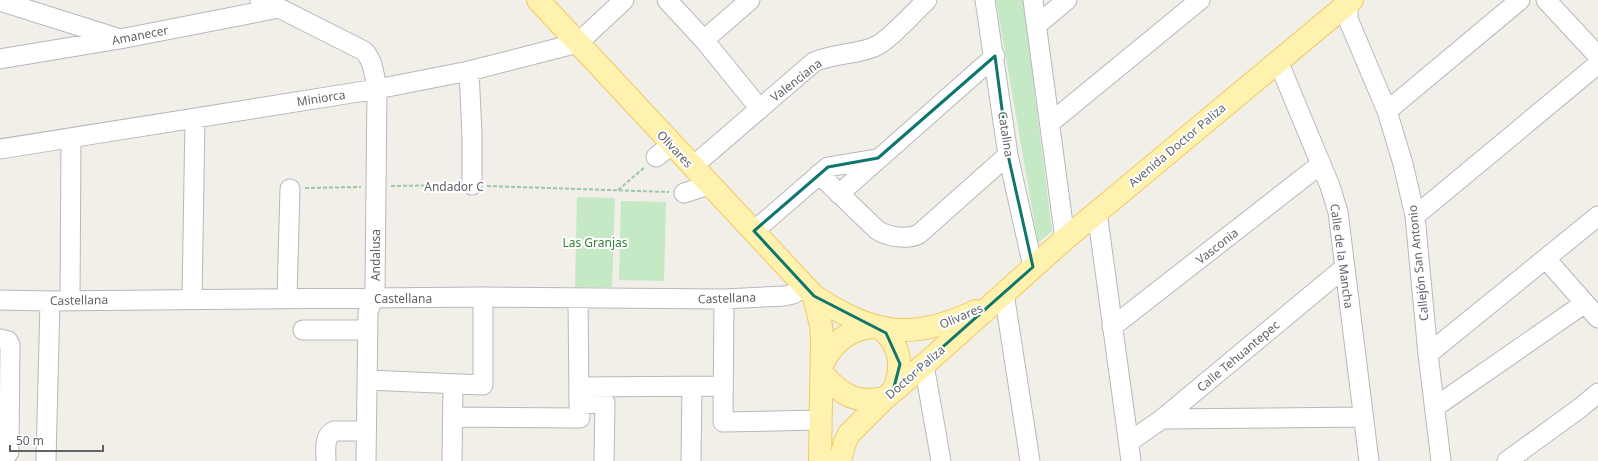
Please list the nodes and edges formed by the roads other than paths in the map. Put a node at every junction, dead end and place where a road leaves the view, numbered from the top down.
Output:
1 (260, 0) edge
2 (538, 0) edge
3 (624, 0) edge
4 (667, 0) edge
5 (750, 0) edge
6 (927, 0) edge
7 (985, 0) edge
8 (1033, 0) edge
9 (1067, 0) edge
10 (1200, 0) edge
11 (1520, 0) edge
12 (1546, 0) edge
13 (0, 1) edge
14 (1349, 1) edge
15 (279, 8) junction
16 (1036, 25) junction
17 (120, 39) junction
18 (704, 40) junction
19 (578, 43) junction
20 (994, 56) junction
21 (1598, 56) edge
22 (0, 59) edge
23 (1278, 61) junction
24 (1598, 64) edge
25 (469, 71) junction
26 (377, 89) junction
27 (760, 109) junction
28 (1387, 111) junction
29 (195, 118) junction
30 (1050, 123) junction
31 (71, 138) junction
32 (0, 149) edge
33 (1008, 155) junction
34 (878, 158) junction
35 (1321, 164) junction
36 (692, 167) junction
37 (819, 174) junction
38 (472, 185) road end
39 (709, 185) junction
40 (290, 189) road end
41 (684, 193) road end
42 (839, 194) junction
43 (1097, 212) junction
44 (1415, 216) junction
45 (1598, 216) edge
46 (754, 231) junction
47 (1065, 239) junction
48 (1546, 259) junction
49 (1033, 267) junction
50 (1345, 267) junction
51 (809, 291) junction
52 (483, 297) junction
53 (1000, 297) junction
54 (287, 298) junction
55 (373, 298) junction
56 (192, 299) junction
57 (578, 299) junction
58 (724, 299) junction
59 (0, 300) edge
60 (70, 300) junction
61 (50, 301) junction
62 (1585, 303) junction
63 (1598, 318) edge
64 (876, 327) junction
65 (1112, 327) junction
66 (303, 330) dead end
67 (367, 330) junction
68 (0, 339) edge
69 (1428, 354) junction
70 (924, 365) junction
71 (822, 369) junction
72 (368, 380) junction
73 (453, 384) junction
74 (722, 386) junction
75 (692, 387) junction
76 (1598, 393) edge
77 (889, 394) junction
78 (579, 395) junction
79 (1435, 407) junction
80 (1363, 416) junction
81 (453, 417) junction
82 (1162, 419) junction
83 (821, 420) junction
84 (366, 431) junction
85 (1129, 442) junction
86 (0, 458) edge
87 (46, 461) edge
88 (326, 461) edge
89 (366, 461) edge
90 (452, 461) edge
91 (604, 461) edge
92 (691, 461) edge
93 (820, 461) edge
94 (840, 461) edge
95 (941, 461) edge
96 (1030, 461) edge
97 (1131, 461) edge
98 (1369, 461) edge
99 (1441, 461) edge
100 (1507, 461) edge

1 - 15 street
2 - 19 main road, Olivares
3 - 19 street, Miniorca
4 - 18 street
5 - 18 street
6 - 27 street, Valenciana
7 - 20 street, Catalina
8 - 16 street
9 - 16 street
10 - 30 street
11 - 28 street
12 - 21 street
13 - 17 street
14 - 23 main road, Avenida Doctor Paliza
14 - 28 street, Callejón San Antonio
15 - 17 street, Amanecer
15 - 26 street, Andalusa
16 - 30 street
17 - 22 street, Amanecer
18 - 27 street
19 - 25 street, Miniorca
19 - 36 main road, Olivares
20 - 33 street, Catalina
20 - 34 street
23 - 35 street, Calle de la Mancha
23 - 43 main road, Avenida Doctor Paliza
24 - 44 street
25 - 26 street, Miniorca
25 - 38 street
26 - 29 street, Miniorca
26 - 55 street, Andalusa
27 - 36 street, Valenciana
28 - 44 street, Callejón San Antonio
29 - 31 street, Miniorca
29 - 56 street
30 - 47 street
31 - 32 street, Miniorca
31 - 60 street
33 - 42 street
33 - 49 street, Catalina
34 - 37 street
34 - 42 street
35 - 50 street, Calle de la Mancha
35 - 65 street, Vasconia
36 - 39 main road, Olivares
37 - 42 street
37 - 46 street
39 - 41 street
39 - 46 main road, Olivares
40 - 54 street
43 - 47 main road, Avenida Doctor Paliza
43 - 65 street
44 - 69 street, Callejón San Antonio
45 - 48 street
46 - 51 main road, Olivares
47 - 49 main road, Avenida Doctor Paliza
48 - 62 street
48 - 69 street
49 - 53 main road, Avenida Doctor Paliza
50 - 80 street, Calle de la Mancha
50 - 82 street, Calle Tehuantepec
51 - 58 street, Castellana
51 - 64 main road, Olivares
51 - 71 main road, Olivares
52 - 55 street, Castellana
52 - 57 street, Castellana
52 - 73 street
53 - 64 main road, Olivares
53 - 70 main road, Doctor Paliza
53 - 96 street
54 - 55 street, Castellana
54 - 56 street, Castellana
55 - 67 street, Andalusa
56 - 60 street, Castellana
57 - 58 street, Castellana
57 - 78 street
58 - 74 street
59 - 61 street, Castellana
60 - 61 street, Castellana
61 - 87 street
62 - 63 street
62 - 79 street
64 - 71 main road
64 - 77 main road
65 - 85 street
66 - 67 street
67 - 72 street, Andalusa
68 - 86 street
69 - 79 street, Callejón San Antonio
70 - 77 main road, Doctor Paliza
70 - 95 street
71 - 77 main road
71 - 83 main road, Olivares
72 - 73 street
72 - 84 street, Andalusa
73 - 81 street
74 - 75 street
74 - 83 street
75 - 78 street
75 - 92 street
76 - 100 street
77 - 94 main road, Doctor Paliza
78 - 81 street
78 - 91 street
79 - 99 street, Callejón San Antonio
80 - 82 street
80 - 98 street, Calle de la Mancha
81 - 90 street
82 - 85 street, Calle Tehuantepec
83 - 93 main road, Olivares
84 - 88 street
84 - 89 street, Andalusa
85 - 97 street

